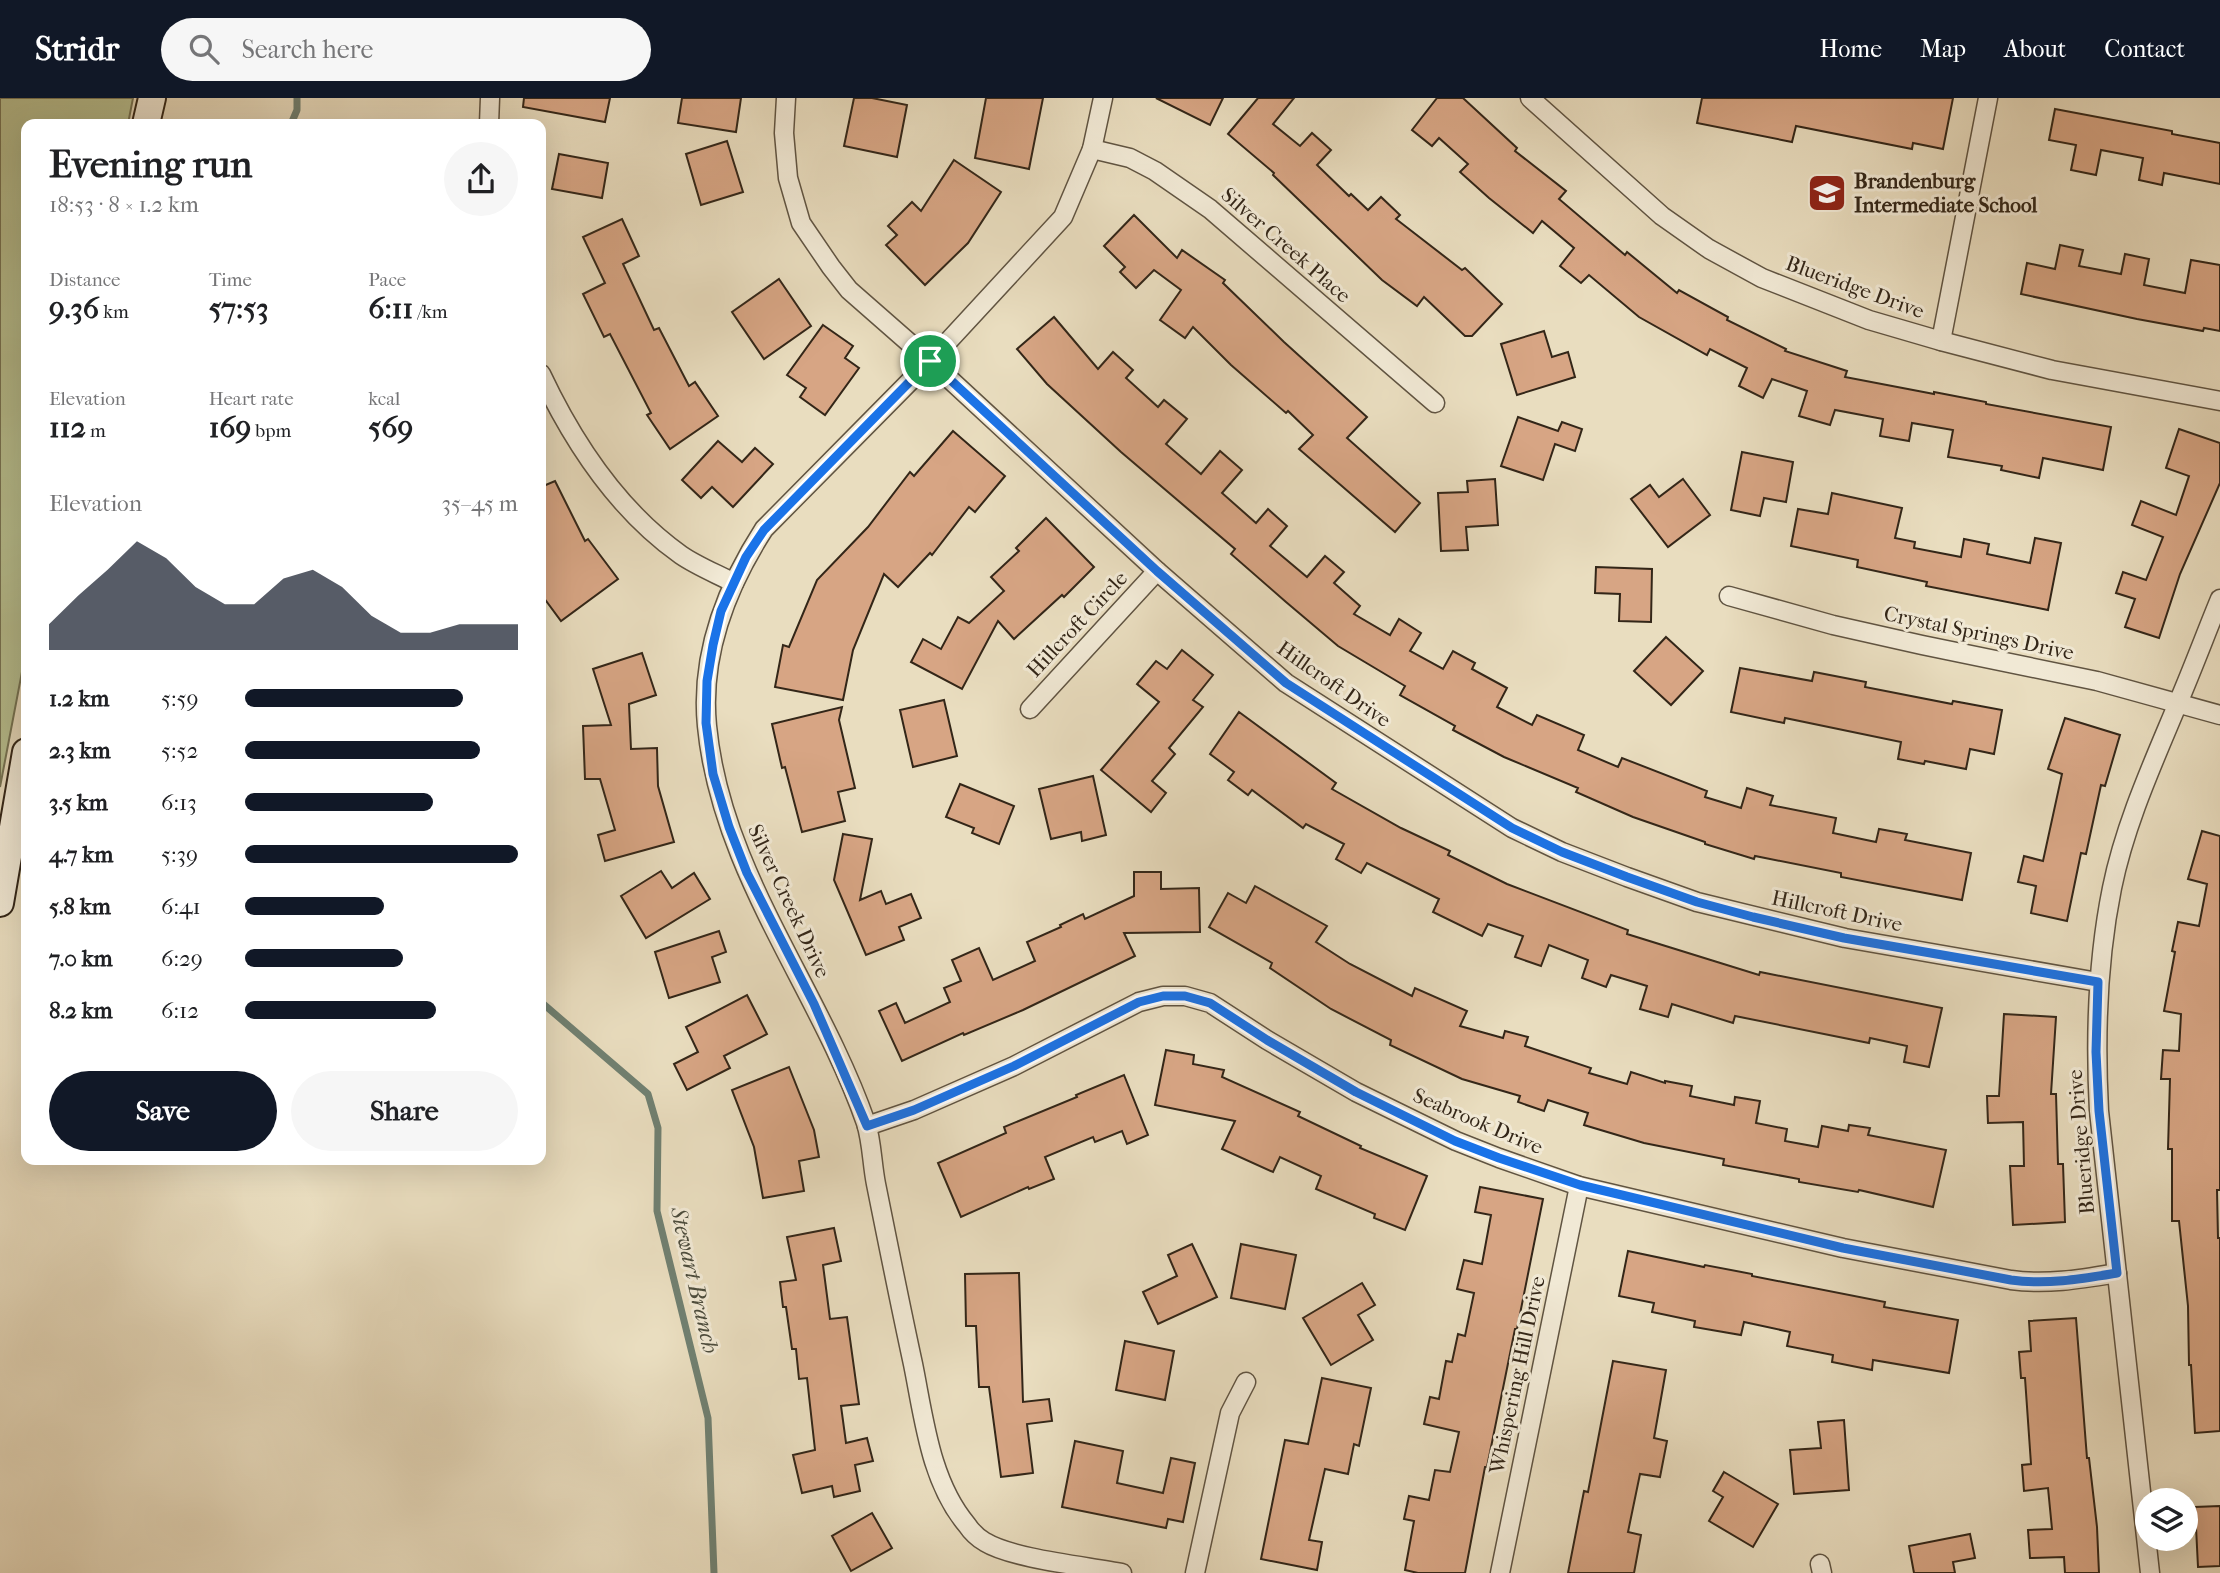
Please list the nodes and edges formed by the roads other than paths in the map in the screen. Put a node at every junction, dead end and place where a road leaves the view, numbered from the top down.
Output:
1 (152, 98) edge
2 (490, 98) edge
3 (786, 98) edge
4 (1103, 98) edge
5 (1530, 98) edge
6 (1988, 98) edge
7 (147, 119) edge
8 (489, 119) edge
9 (1091, 149) junction
10 (1941, 341) junction
11 (930, 361) junction
12 (546, 384) edge
13 (2220, 401) edge
14 (1435, 403) dead end
15 (1157, 571) junction
16 (734, 583) junction
17 (1729, 596) dead end
18 (2220, 599) edge
19 (2178, 703) junction
20 (1030, 709) dead end
21 (2220, 715) edge
22 (21, 781) edge
23 (0, 903) edge
24 (2098, 982) junction
25 (867, 1126) junction
26 (1580, 1185) junction
27 (2117, 1273) junction
28 (1246, 1382) dead end
29 (1122, 1573) edge
30 (1195, 1573) edge
31 (1500, 1573) edge
32 (2150, 1573) edge

1 - 7 main road
2 - 8 street
3 - 11 street, Hillcroft Drive
4 - 9 street, Silver Creek Drive
5 - 10 street, Blueridge Drive
6 - 10 street
9 - 11 street, Silver Creek Drive
9 - 14 street, Silver Creek Place
10 - 13 street, Blueridge Drive
11 - 15 street, Hillcroft Drive
11 - 16 street, Silver Creek Drive
12 - 16 street
15 - 20 street, Hillcroft Circle
15 - 24 street, Hillcroft Drive
16 - 25 street, Silver Creek Drive
17 - 19 street, Crystal Springs Drive
18 - 19 street, Blueridge Drive
19 - 21 street, Crystal Springs Drive
19 - 24 street, Blueridge Drive
22 - 23 main road
24 - 27 street, Blueridge Drive
25 - 26 street, Seabrook Drive
25 - 29 street, Silver Creek Drive
26 - 27 street, Seabrook Drive
26 - 31 street, Whispering Hill Drive
27 - 32 street, Blueridge Drive
28 - 30 street

